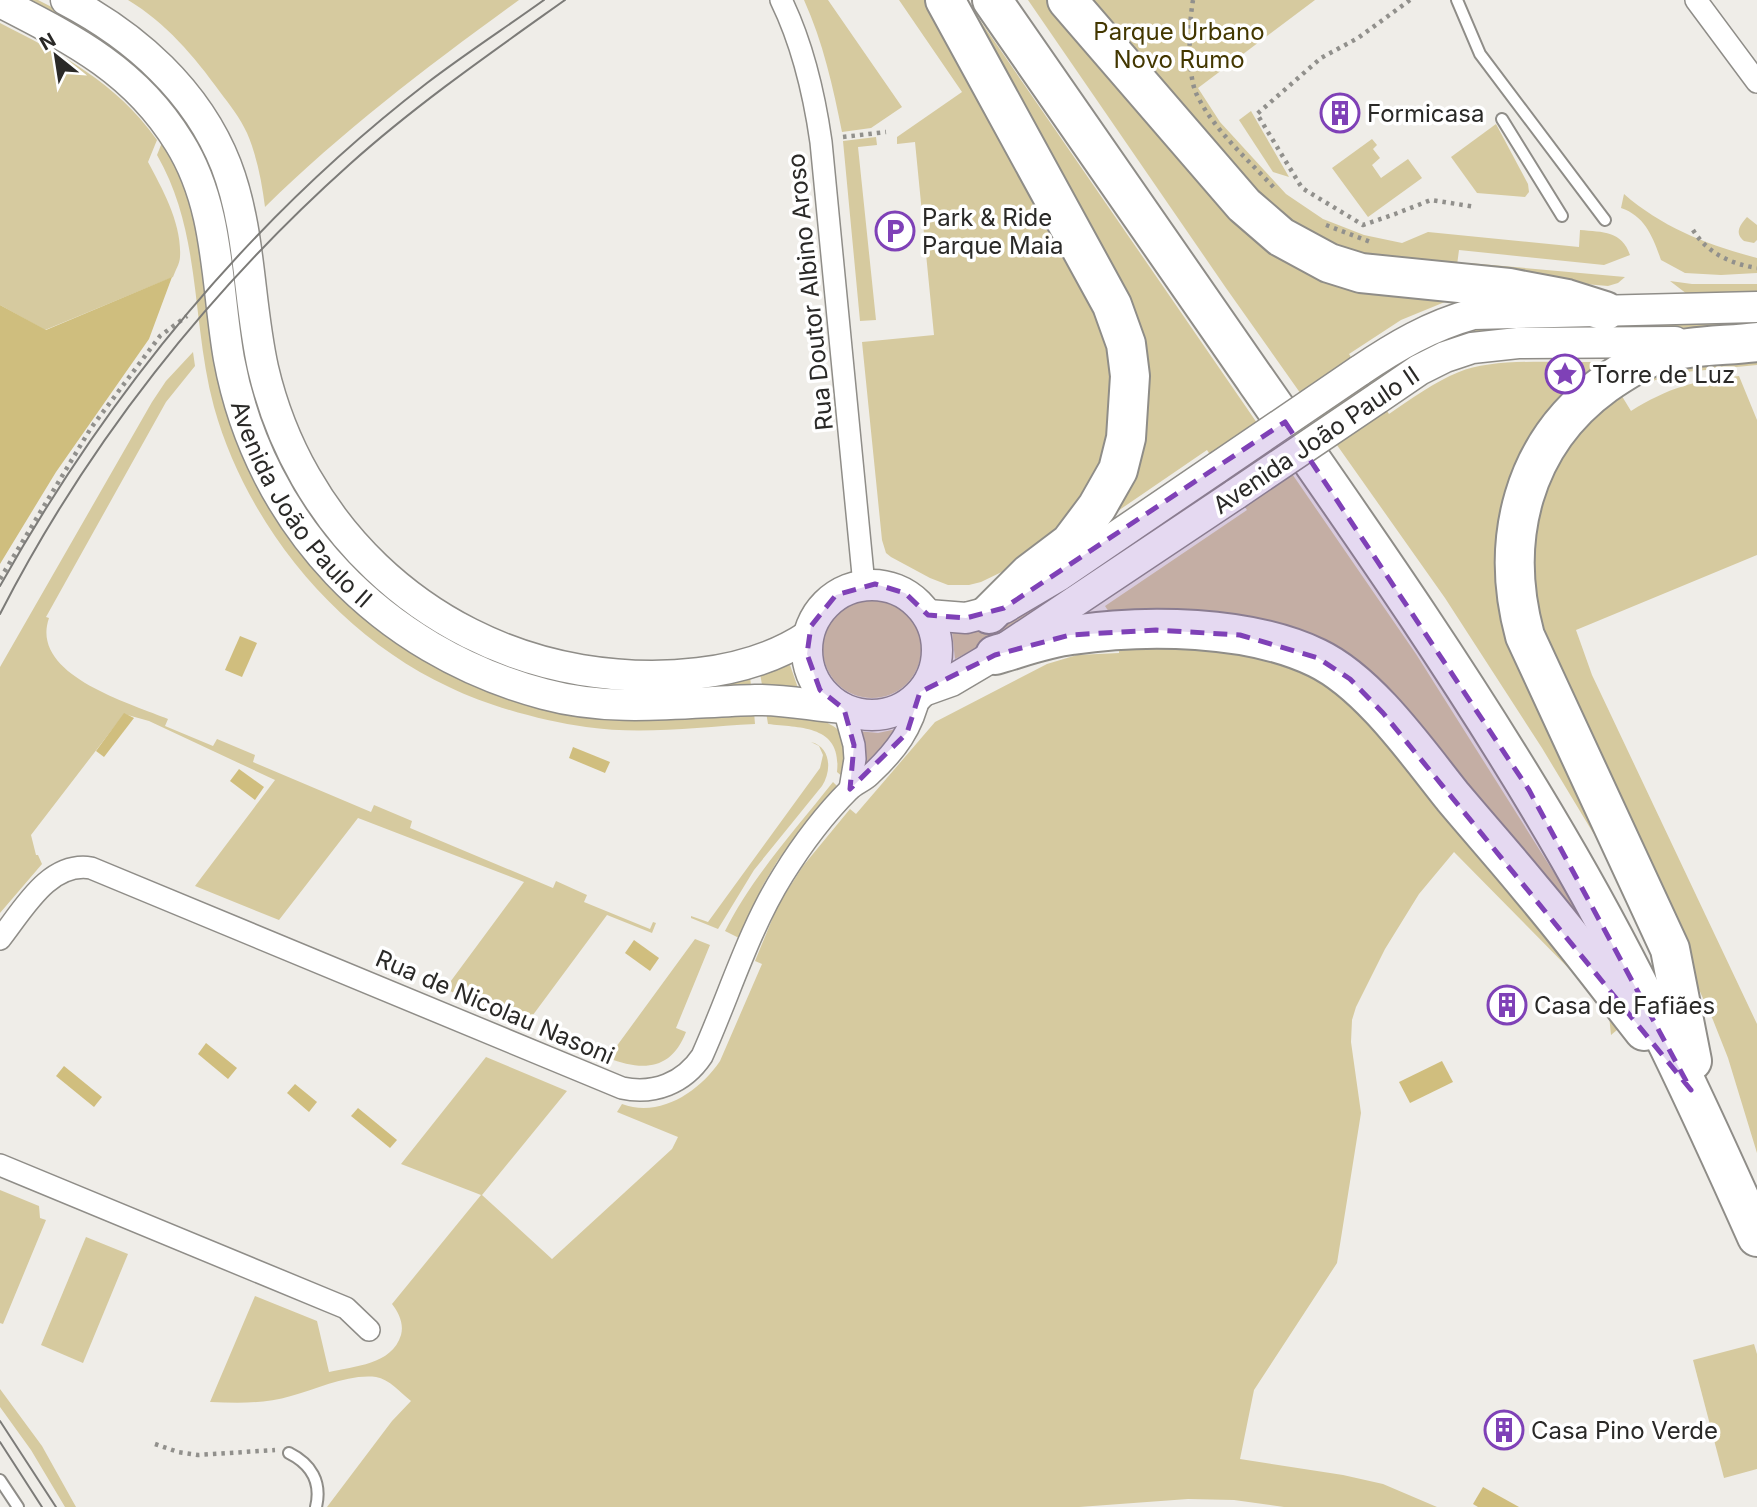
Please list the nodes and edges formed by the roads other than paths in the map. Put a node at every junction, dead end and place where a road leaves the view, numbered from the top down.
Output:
1 (66, 0) edge
2 (781, 0) edge
3 (945, 0) edge
4 (992, 0) edge
5 (1008, 0) edge
6 (1067, 0) edge
7 (1457, 0) edge
8 (1696, 0) edge
9 (0, 2) edge
10 (1757, 82) edge
11 (1502, 119) dead end
12 (1562, 216) dead end
13 (1605, 220) dead end
14 (1757, 307) edge
15 (1605, 311) junction
16 (1757, 341) edge
17 (864, 585) junction
18 (989, 614) junction
19 (928, 615) junction
20 (808, 636) junction
21 (995, 655) junction
22 (921, 693) junction
23 (843, 708) junction
24 (850, 789) junction
25 (0, 939) edge
26 (1692, 1078) junction
27 (0, 1165) edge
28 (1757, 1207) edge
29 (1757, 1237) edge
30 (369, 1330) dead end
31 (289, 1453) road end
32 (0, 1480) edge
33 (18, 1507) edge
34 (316, 1507) edge

1 - 20 main road, Avenida João Paulo II
2 - 17 street, Rua Doutor Albino Aroso
3 - 18 highway
4 - 26 highway
5 - 26 highway
6 - 15 highway
7 - 13 lane
8 - 10 street
9 - 23 main road, Avenida João Paulo II
11 - 12 lane
14 - 15 main road, Avenida João Paulo II
15 - 18 main road, Avenida João Paulo II, bridge
16 - 21 main road, Avenida João Paulo II, bridge
16 - 26 highway
17 - 19 main road
17 - 20 main road
18 - 19 main road, Avenida João Paulo II
19 - 22 main road
20 - 23 main road
21 - 22 main road, Avenida João Paulo II
21 - 26 highway
22 - 23 main road
22 - 24 street, Rua de Nicolau Nasoni
23 - 24 street
24 - 25 street, Rua de Nicolau Nasoni
26 - 28 highway
26 - 29 highway
27 - 30 street
31 - 34 lane
32 - 33 lane

